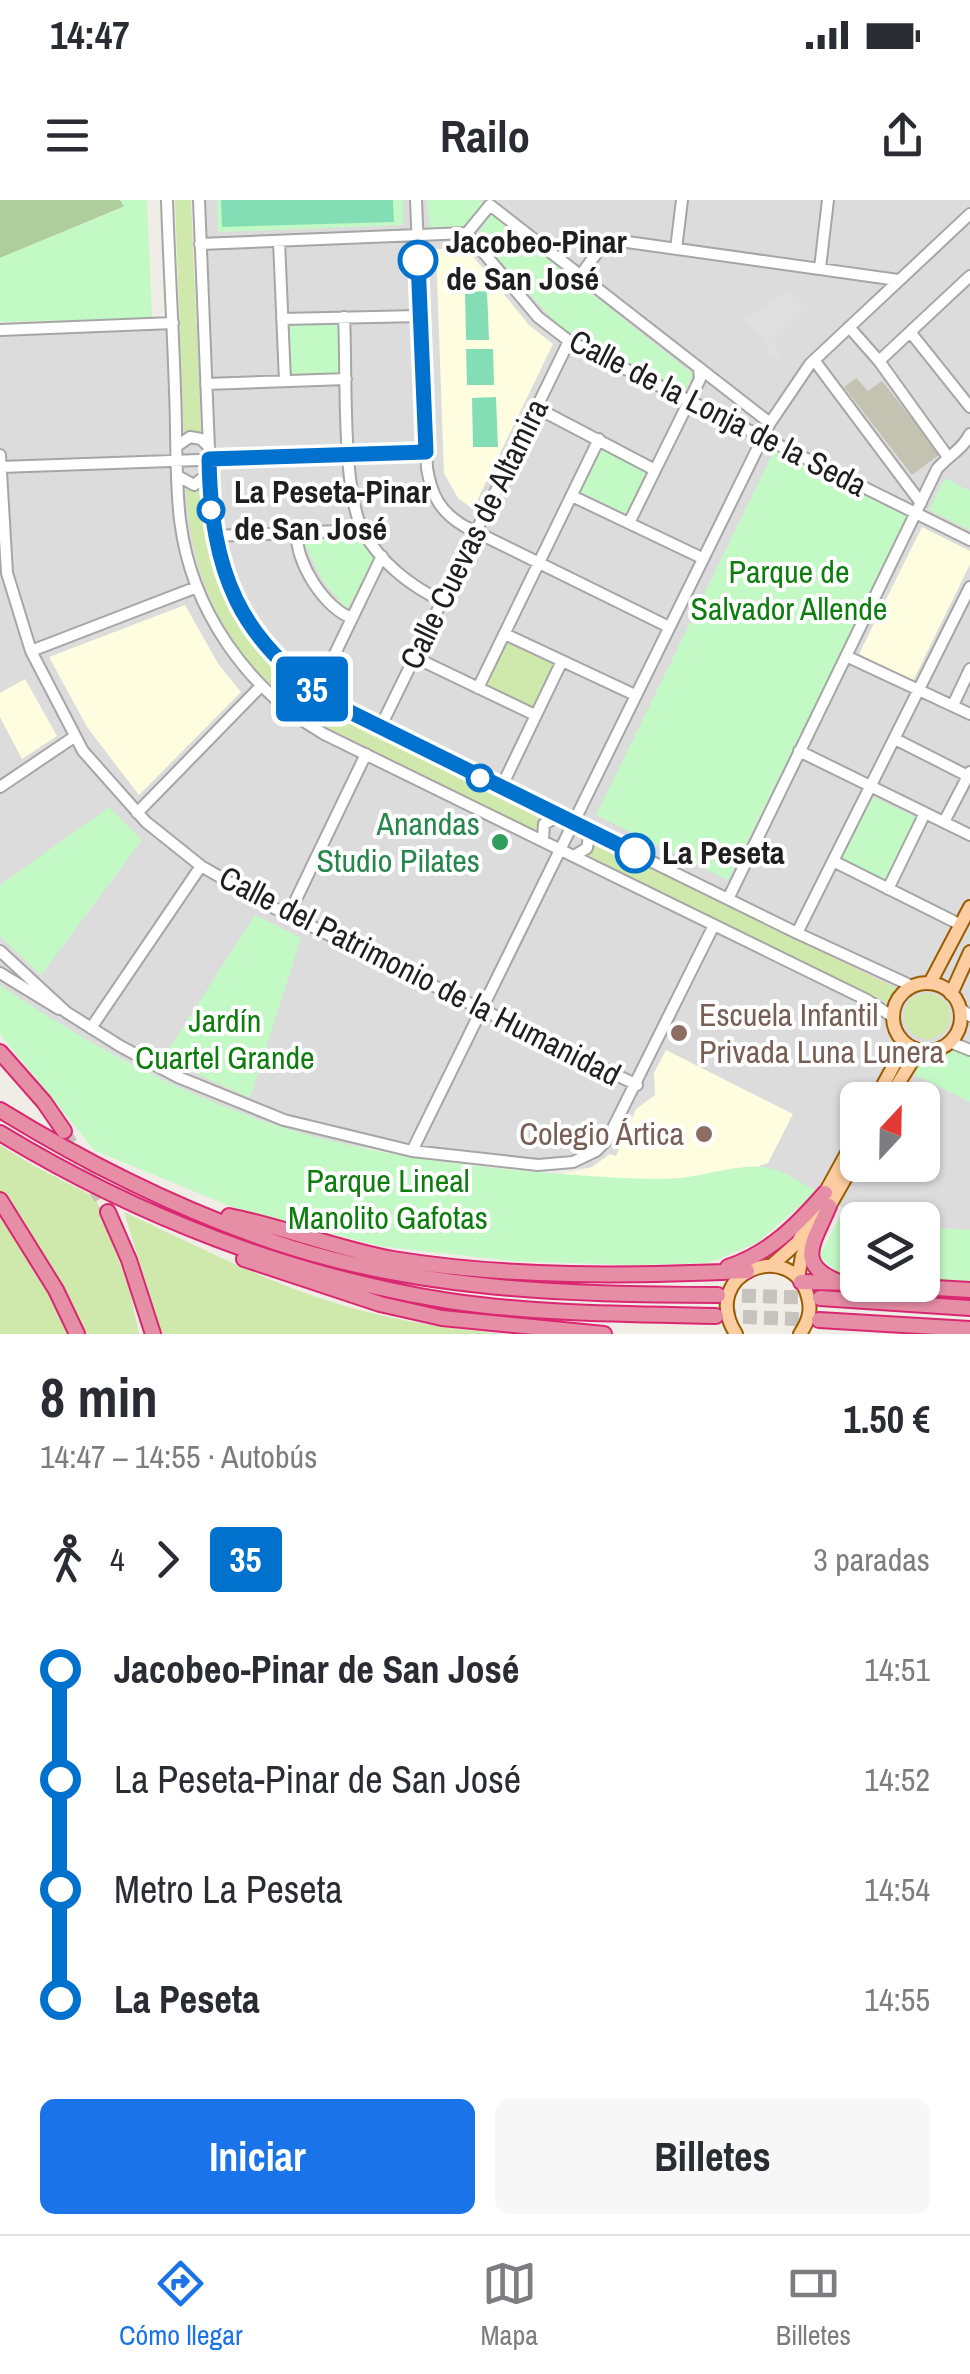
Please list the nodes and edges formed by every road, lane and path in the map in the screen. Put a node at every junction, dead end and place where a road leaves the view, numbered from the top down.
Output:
1 (168, 200) edge
2 (198, 200) edge
3 (416, 200) edge
4 (682, 200) edge
5 (828, 200) edge
6 (486, 203) edge
7 (970, 214) edge
8 (467, 233) junction
9 (417, 236) junction
10 (279, 242) junction
11 (200, 244) junction
12 (676, 249) junction
13 (820, 268) junction
14 (580, 276) junction
15 (970, 276) edge
16 (898, 280) junction
17 (420, 316) junction
18 (344, 317) junction
19 (282, 319) junction
20 (173, 323) junction
21 (849, 326) junction
22 (0, 330) edge
23 (911, 332) junction
24 (569, 341) junction
25 (814, 360) junction
26 (879, 361) junction
27 (699, 368) junction
28 (346, 379) junction
29 (284, 380) junction
30 (206, 384) junction
31 (688, 402) junction
32 (536, 407) junction
33 (970, 408) edge
34 (770, 423) junction
35 (970, 434) edge
36 (761, 438) junction
37 (600, 439) junction
38 (177, 446) junction
39 (208, 446) junction
40 (966, 451) edge
41 (426, 452) junction
42 (0, 455) edge
43 (349, 455) junction
44 (948, 456) junction
45 (209, 459) junction
46 (178, 461) junction
47 (0, 467) edge
48 (654, 470) junction
49 (209, 472) junction
50 (178, 476) junction
51 (572, 496) junction
52 (919, 508) junction
53 (629, 523) junction
54 (363, 530) junction
55 (476, 532) junction
56 (297, 534) junction
57 (214, 536) junction
58 (970, 540) edge
59 (382, 556) junction
60 (702, 558) junction
61 (540, 564) junction
62 (198, 587) junction
63 (970, 587) edge
64 (442, 601) junction
65 (966, 605) edge
66 (352, 618) junction
67 (668, 626) junction
68 (505, 634) junction
69 (31, 652) junction
70 (846, 656) junction
71 (414, 657) junction
72 (562, 661) junction
73 (970, 670) edge
74 (262, 686) junction
75 (478, 688) junction
76 (919, 690) junction
77 (316, 693) junction
78 (635, 695) junction
79 (953, 705) junction
80 (970, 714) edge
81 (534, 715) junction
82 (380, 728) junction
83 (74, 738) junction
84 (895, 738) junction
85 (800, 751) junction
86 (366, 754) junction
87 (969, 774) edge
88 (870, 786) junction
89 (0, 787) edge
90 (501, 788) junction
91 (137, 812) junction
92 (926, 813) junction
93 (558, 816) junction
94 (572, 822) junction
95 (944, 822) junction
96 (590, 831) junction
97 (970, 835) edge
98 (542, 840) junction
99 (559, 849) junction
100 (574, 856) junction
101 (833, 861) junction
102 (201, 866) junction
103 (888, 888) junction
104 (728, 899) junction
105 (970, 906) edge
106 (289, 914) junction
107 (714, 924) junction
108 (961, 925) junction
109 (797, 933) junction
110 (0, 952) edge
111 (970, 952) edge
112 (0, 973) edge
113 (930, 984) junction
114 (912, 986) junction
115 (951, 994) junction
116 (480, 1008) junction
117 (66, 1012) junction
118 (965, 1012) edge
119 (893, 1016) junction
120 (91, 1028) junction
121 (903, 1042) junction
122 (950, 1042) junction
123 (918, 1050) junction
124 (970, 1050) edge
125 (0, 1052) edge
126 (885, 1082) edge
127 (899, 1082) edge
128 (637, 1085) junction
129 (0, 1110) edge
130 (64, 1131) tunnel mouth
131 (0, 1133) edge
132 (412, 1150) junction
133 (840, 1172) edge
134 (840, 1182) edge
135 (105, 1191) junction
136 (0, 1200) edge
137 (827, 1200) junction
138 (191, 1208) junction
139 (108, 1212) tunnel mouth
140 (32, 1250) junction
141 (772, 1266) junction
142 (747, 1270) junction
143 (712, 1272) junction
144 (800, 1280) junction
145 (839, 1282) joint
146 (940, 1288) edge
147 (970, 1290) edge
148 (718, 1295) tunnel mouth
149 (820, 1298) tunnel mouth
150 (970, 1308) edge
151 (716, 1316) tunnel mouth
152 (819, 1320) tunnel mouth
153 (970, 1328) edge
154 (69, 1334) edge
155 (77, 1334) edge
156 (151, 1334) edge
157 (604, 1334) edge
158 (736, 1334) edge
159 (800, 1334) edge

1 - 20 street
2 - 11 street
3 - 9 street
4 - 12 street
5 - 13 street
6 - 8 street
6 - 14 street
7 - 16 street
8 - 9 street
8 - 24 street, Calle de la Lonja de la Seda
9 - 10 street
9 - 17 street
10 - 11 street
10 - 19 street
11 - 30 street
12 - 13 street
12 - 14 street
13 - 16 street
14 - 27 street
15 - 23 street
16 - 21 street
17 - 18 street
17 - 41 street
18 - 19 street
18 - 28 street
19 - 29 street
20 - 22 street
20 - 38 street
21 - 25 street
21 - 26 street
23 - 26 street
23 - 33 street
24 - 31 street, Calle de la Lonja de la Seda
24 - 32 street, Calle Cuevas de Altamira
25 - 34 street
25 - 52 street
26 - 44 street
27 - 31 street
27 - 34 street
28 - 29 street
28 - 43 street
29 - 30 street
30 - 39 street
31 - 36 street, Calle de la Lonja de la Seda
31 - 48 street
32 - 37 street
32 - 55 street, Calle Cuevas de Altamira
34 - 36 street
35 - 40 street
36 - 52 street, Calle de la Lonja de la Seda
36 - 60 street
37 - 48 street
37 - 51 street
38 - 39 street
38 - 46 street
39 - 45 street
40 - 44 street
41 - 43 street
41 - 55 street
42 - 47 street, Calle del Patrimonio de la Humanidad
43 - 45 street
43 - 54 street
44 - 52 street
45 - 46 street
45 - 49 street
46 - 47 street
46 - 50 street
47 - 69 street, Calle del Patrimonio de la Humanidad
48 - 53 street
49 - 50 street
49 - 57 street
50 - 62 street
51 - 53 street
51 - 61 street
52 - 58 street, Calle de la Lonja de la Seda
52 - 70 street
53 - 60 street
54 - 56 street
54 - 59 street
55 - 61 street
55 - 64 street, Calle Cuevas de Altamira
56 - 57 street
56 - 66 street
57 - 77 street
59 - 64 street
59 - 66 street
60 - 67 street
61 - 67 street
61 - 68 street
62 - 69 street
62 - 74 street
63 - 65 street
64 - 71 street, Calle Cuevas de Altamira
65 - 76 street
66 - 77 street
67 - 78 street
68 - 72 street
68 - 75 street
69 - 83 street, Calle del Patrimonio de la Humanidad
70 - 76 street
70 - 85 street
71 - 75 street
71 - 82 street, Calle Cuevas de Altamira
72 - 78 street
72 - 81 street
73 - 79 street
74 - 86 street
74 - 91 street
75 - 81 street
76 - 79 street
76 - 84 street
77 - 82 street
78 - 94 street
79 - 80 street
81 - 90 street
82 - 90 street
83 - 89 street
83 - 91 street, Calle del Patrimonio de la Humanidad
84 - 87 street
84 - 88 street
85 - 88 street
85 - 104 street
86 - 98 street
86 - 106 street
87 - 95 street
88 - 92 street
88 - 101 street
90 - 93 street
91 - 102 street, Calle del Patrimonio de la Humanidad
92 - 95 street
92 - 103 street
93 - 94 street
93 - 98 street
94 - 96 street
94 - 99 street
95 - 97 street
96 - 100 street
96 - 104 street
98 - 99 street
99 - 100 street
99 - 116 street
100 - 107 street
101 - 103 street
101 - 109 street
102 - 106 street, Calle del Patrimonio de la Humanidad
102 - 120 street
103 - 108 street
104 - 109 street
105 - 108 main road
106 - 116 street, Calle del Patrimonio de la Humanidad
107 - 119 street
107 - 128 street
108 - 113 main road
109 - 114 street
110 - 117 street
111 - 115 main road
112 - 117 street
113 - 114 main road
113 - 115 main road
114 - 119 main road
115 - 118 main road
116 - 128 street, Calle del Patrimonio de la Humanidad
116 - 132 street
117 - 120 street
118 - 122 main road
119 - 121 main road
120 - 132 street
121 - 123 main road
121 - 126 main road
122 - 123 main road
122 - 124 street
123 - 127 main road
125 - 130 highway
128 - 132 street
129 - 138 highway
131 - 135 highway
133 - 137 main road
134 - 137 main road
135 - 151 highway
135 - 157 highway
136 - 140 highway
137 - 141 main road
137 - 143 highway
137 - 144 main road
137 - 145 highway
138 - 143 highway
138 - 148 highway
139 - 156 highway
140 - 154 highway
140 - 155 highway
141 - 142 main road
141 - 144 main road
142 - 143 highway
142 - 158 main road
144 - 145 highway
144 - 159 main road
146 - 147 highway
149 - 150 highway
152 - 153 highway

